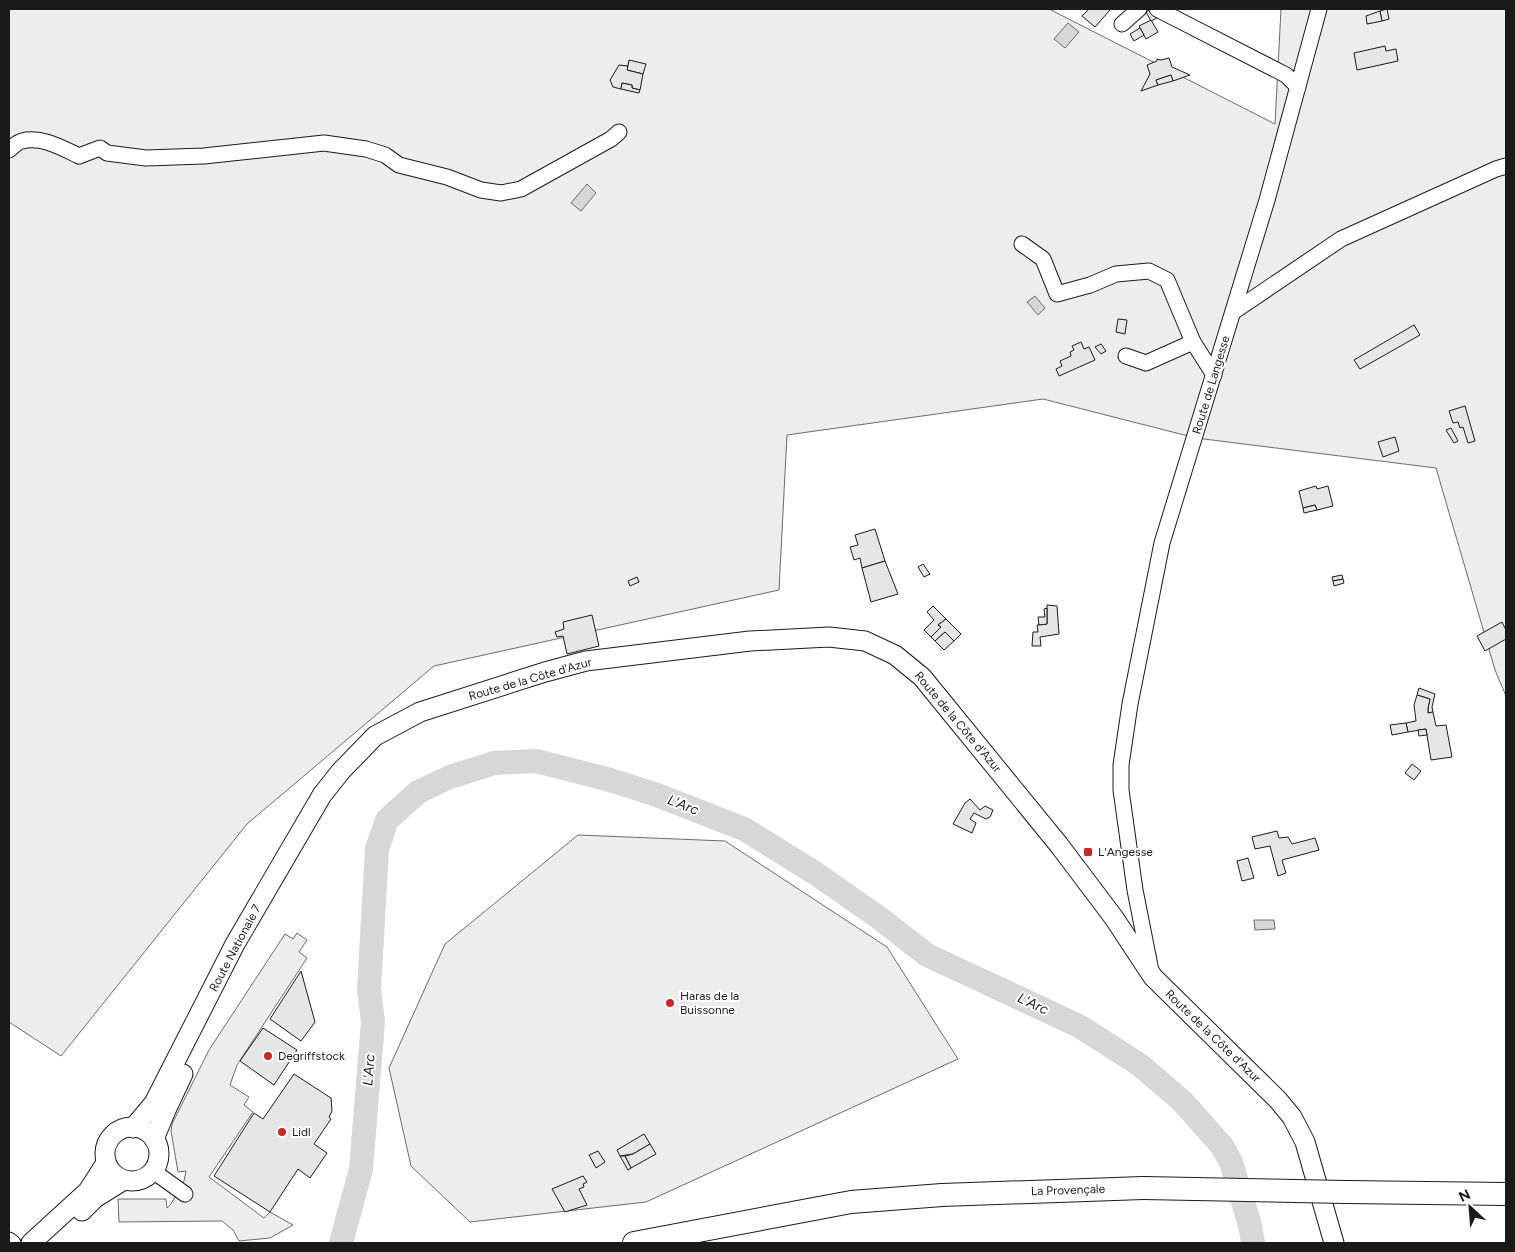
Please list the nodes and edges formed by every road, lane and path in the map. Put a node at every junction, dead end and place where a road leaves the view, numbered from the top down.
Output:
1 (1139, 9) edge
2 (1157, 9) edge
3 (1319, 9) edge
4 (1122, 24) dead end
5 (1298, 87) junction
6 (619, 132) dead end
7 (9, 150) edge
8 (1506, 166) edge
9 (1022, 244) dead end
10 (1233, 312) junction
11 (1193, 342) junction
12 (1126, 356) dead end
13 (1214, 375) junction
14 (361, 750) joint
15 (341, 771) junction
16 (1153, 977) junction
17 (133, 1128) junction
18 (154, 1139) junction
19 (106, 1163) junction
20 (153, 1171) junction
21 (124, 1180) junction
22 (185, 1194) dead end
23 (1506, 1194) edge
24 (9, 1240) edge
25 (13, 1243) edge
26 (31, 1243) edge
27 (49, 1243) edge
28 (634, 1243) edge
29 (1334, 1243) edge

1 - 4 street
2 - 5 street
3 - 5 street, Route de Langesse
5 - 10 street, Route de Langesse
6 - 7 street
8 - 10 street
9 - 11 street
10 - 13 street, Route de Langesse
11 - 12 street
11 - 13 street
13 - 16 street, Route de Langesse
14 - 15 main road, Route Nationale 7
14 - 16 main road, Route de la Côte d'Azur
15 - 17 main road, Route Nationale 7
15 - 18 main road, Route Nationale 7
16 - 29 main road, Route de la Côte d'Azur
17 - 18 main road
17 - 19 main road
18 - 20 main road
19 - 21 main road
19 - 26 main road
20 - 21 main road
20 - 22 street
21 - 27 main road
23 - 28 highway, La Provençale, bridge
24 - 25 street

